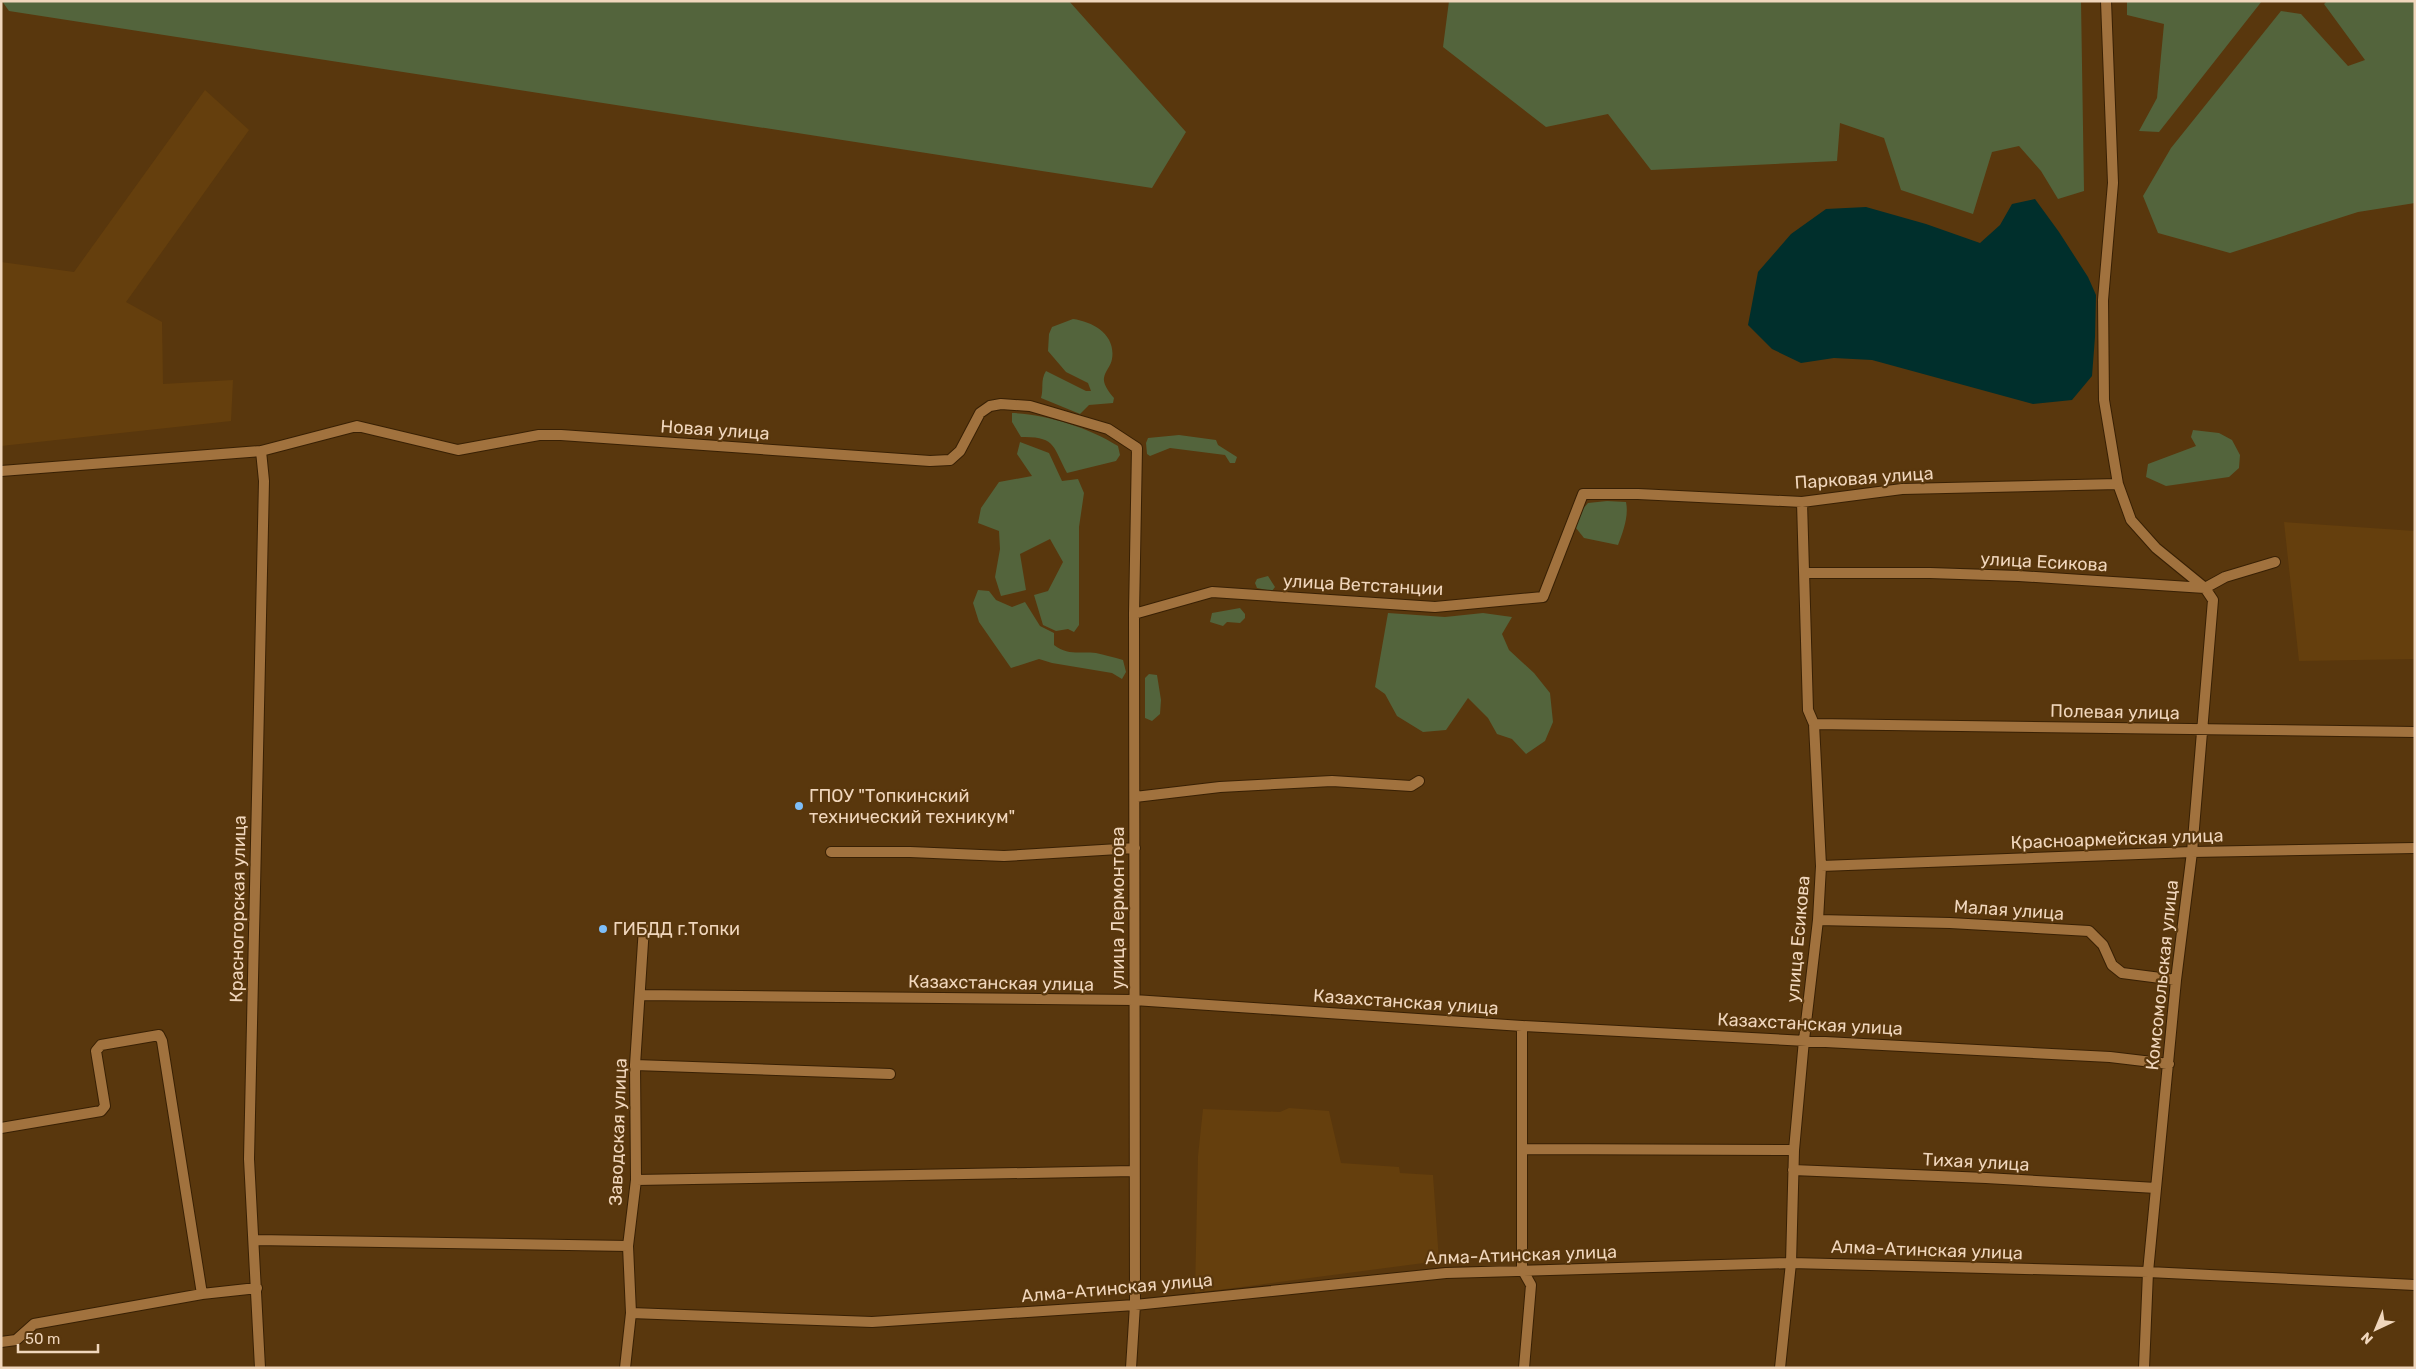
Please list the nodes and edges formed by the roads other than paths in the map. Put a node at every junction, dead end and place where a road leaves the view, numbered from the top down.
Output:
1 (2106, 1) edge
2 (1136, 448) joint
3 (261, 451) junction
4 (1, 471) edge
5 (2118, 484) junction
6 (1583, 494) joint
7 (1802, 502) junction
8 (2275, 562) dead end
9 (1806, 573) junction
10 (2205, 588) junction
11 (1134, 614) junction
12 (1814, 724) junction
13 (2202, 730) junction
14 (2415, 732) edge
15 (1419, 781) dead end
16 (1135, 797) junction
17 (1135, 848) junction
18 (2415, 848) edge
19 (831, 852) dead end
20 (2192, 852) junction
21 (1821, 866) junction
22 (1818, 920) junction
23 (644, 927) dead end
24 (2176, 980) junction
25 (640, 996) junction
26 (1134, 1000) junction
27 (1522, 1026) junction
28 (1804, 1040) junction
29 (2170, 1064) junction
30 (635, 1065) junction
31 (890, 1074) dead end
32 (1, 1128) edge
33 (1523, 1149) junction
34 (1794, 1150) junction
35 (1793, 1170) junction
36 (1134, 1171) junction
37 (636, 1180) junction
38 (2156, 1188) junction
39 (255, 1240) junction
40 (628, 1246) junction
41 (1791, 1262) junction
42 (1522, 1269) junction
43 (2148, 1272) junction
44 (2415, 1285) edge
45 (257, 1288) junction
46 (202, 1294) junction
47 (1135, 1305) junction
48 (631, 1313) junction
49 (1, 1342) edge
50 (260, 1368) edge
51 (625, 1368) edge
52 (1131, 1368) edge
53 (1524, 1368) edge
54 (1780, 1368) edge
55 (2144, 1368) edge

1 - 5 street
2 - 3 street, Новая улица
2 - 11 street, улица Лермонтова
3 - 4 street
3 - 39 street, Красногорская улица
5 - 7 street, Парковая улица
5 - 10 street
6 - 7 street, Парковая улица
6 - 11 street, улица Ветстанции
7 - 9 street, улица Есикова
8 - 10 street
9 - 10 street, улица Есикова
9 - 12 street, улица Есикова
10 - 13 street, Комсомольская улица
11 - 16 street, улица Лермонтова
12 - 13 street, Полевая улица
12 - 21 street, улица Есикова
13 - 14 street, Полевая улица
13 - 20 street, Комсомольская улица
15 - 16 street
16 - 17 street, улица Лермонтова
17 - 19 street
17 - 26 street, улица Лермонтова
18 - 20 street, Красноармейская улица
20 - 21 street, Красноармейская улица
20 - 24 street, Комсомольская улица
21 - 22 street, улица Есикова
22 - 24 street, Малая улица
22 - 28 street, улица Есикова
23 - 25 street, Заводская улица
24 - 29 street, Комсомольская улица
25 - 26 street, Казахстанская улица
25 - 30 street, Заводская улица
26 - 27 street, Казахстанская улица
26 - 36 street, улица Лермонтова
27 - 28 street, Казахстанская улица
27 - 33 street
28 - 29 street, Казахстанская улица
28 - 34 street, улица Есикова
29 - 38 street, Комсомольская улица
30 - 31 street
30 - 37 street, Заводская улица
32 - 46 street
33 - 34 street
33 - 42 street
34 - 35 street, улица Есикова
35 - 38 street, Тихая улица
35 - 41 street, улица Есикова
36 - 37 street
36 - 47 street, улица Лермонтова
37 - 40 street, Заводская улица
38 - 43 street, Комсомольская улица
39 - 40 street
39 - 45 street, Красногорская улица
40 - 48 street, Заводская улица
41 - 42 street, Алма-Атинская улица
41 - 43 street, Алма-Атинская улица
41 - 54 street, улица Есикова
42 - 47 street, Алма-Атинская улица
42 - 53 street
43 - 44 street, Алма-Атинская улица
43 - 55 street, Комсомольская улица
45 - 46 street
45 - 50 street, Красногорская улица
46 - 49 street
47 - 48 street, Алма-Атинская улица
47 - 52 street, улица Лермонтова
48 - 51 street, Заводская улица

